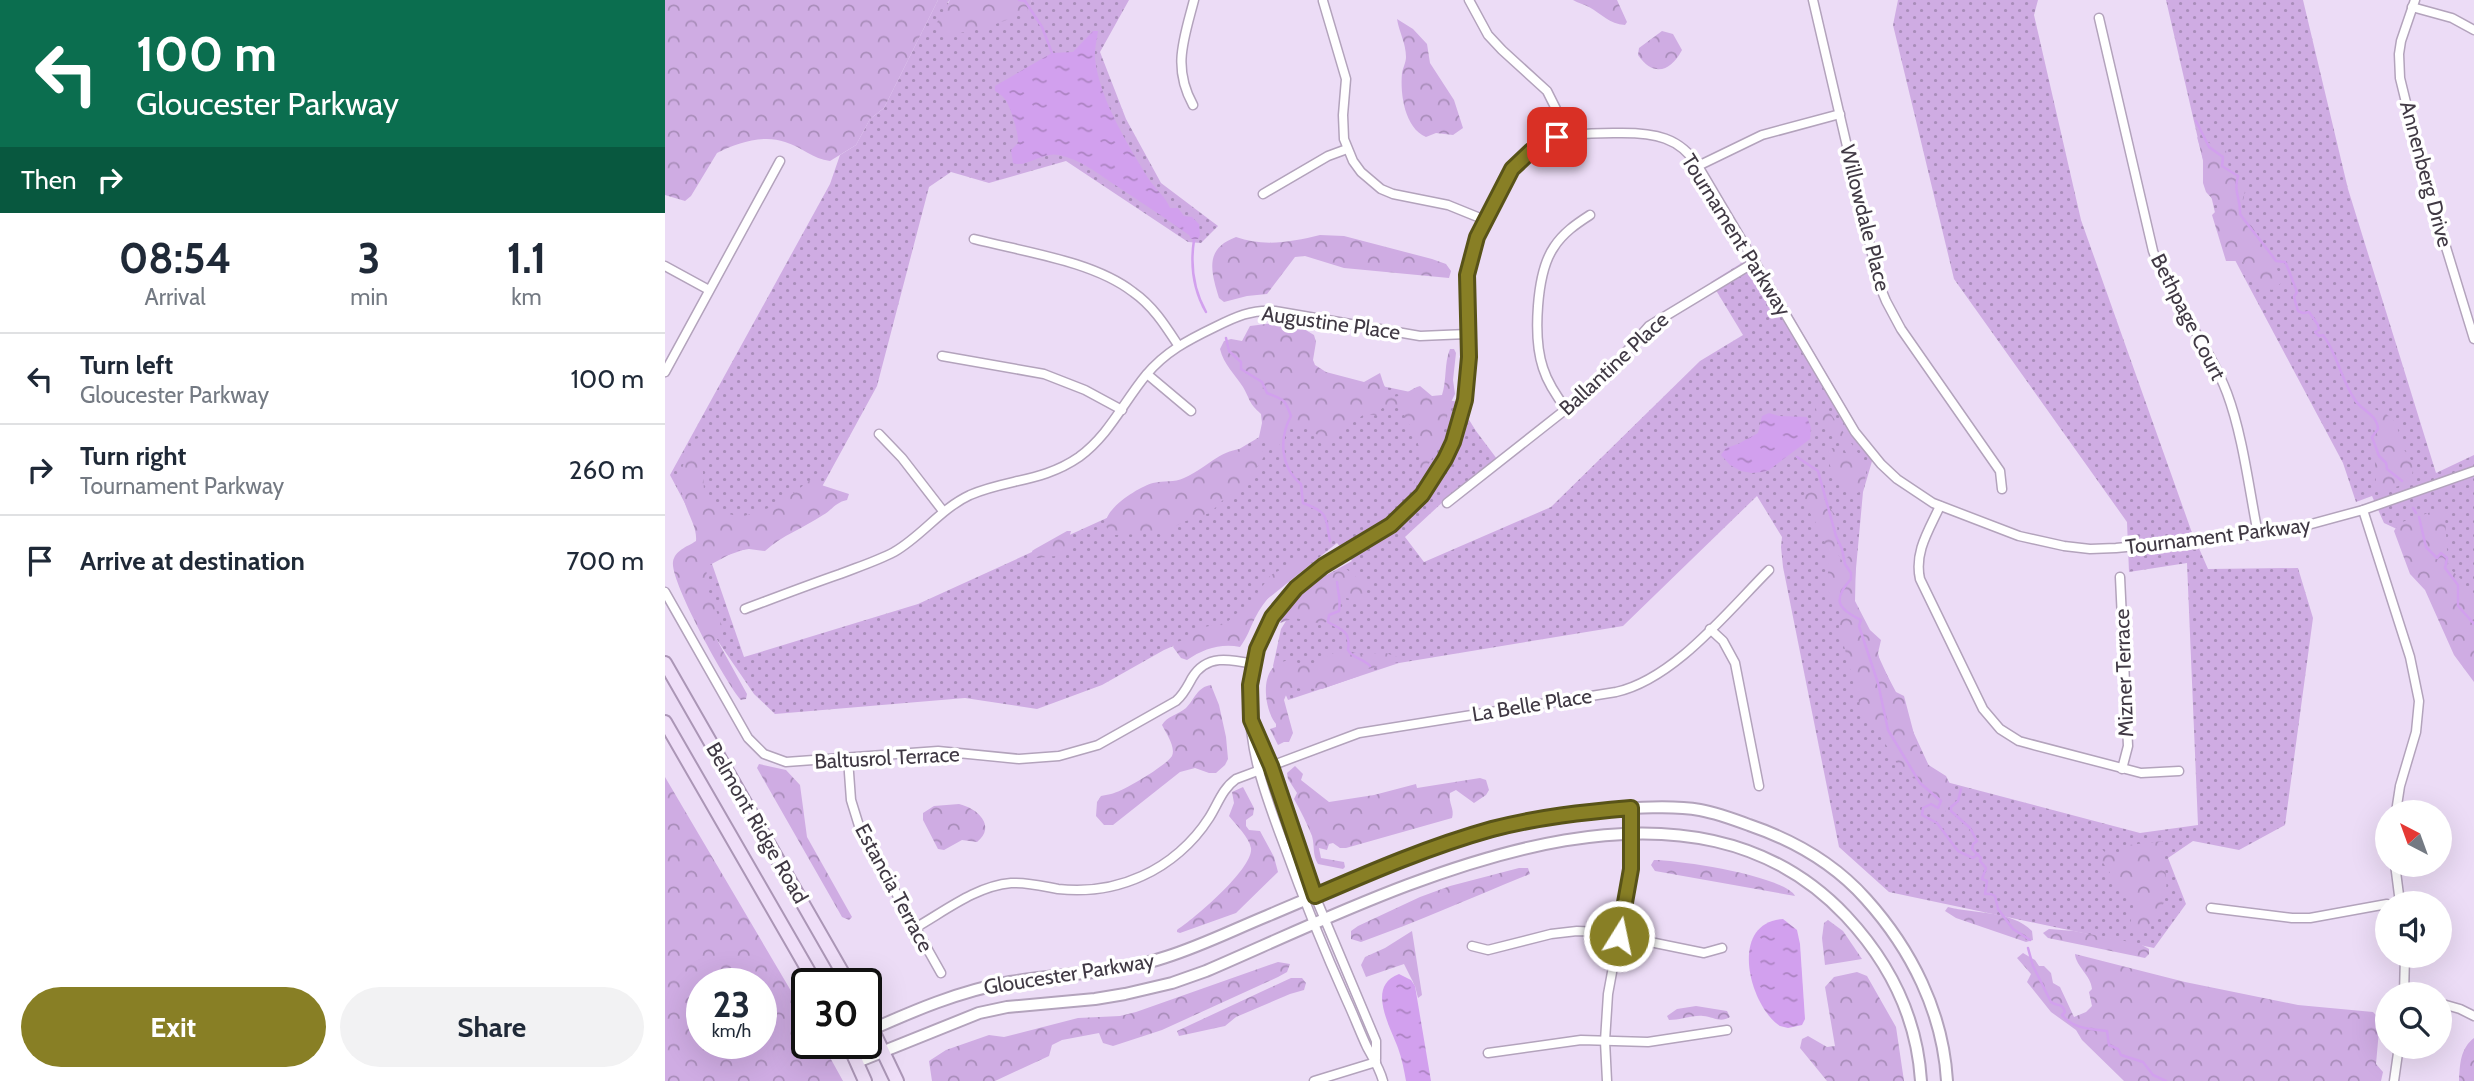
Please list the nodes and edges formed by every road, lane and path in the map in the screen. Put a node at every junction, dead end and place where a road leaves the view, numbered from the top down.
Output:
1 (1194, 0) edge
2 (1469, 0) edge
3 (1813, 0) edge
4 (1323, 1) edge
5 (2413, 4) edge
6 (2099, 18) dead end
7 (2474, 30) edge
8 (1193, 105) dead end
9 (1840, 114) junction
10 (1563, 135) junction
11 (1347, 149) junction
12 (780, 161) dead end
13 (1698, 166) junction
14 (1263, 194) dead end
15 (1590, 215) dead end
16 (1485, 220) junction
17 (975, 239) dead end
18 (1755, 262) junction
19 (665, 266) edge
20 (709, 290) junction
21 (2472, 328) edge
22 (1467, 334) junction
23 (2474, 339) edge
24 (1178, 345) junction
25 (942, 356) dead end
26 (665, 372) edge
27 (1147, 374) junction
28 (1122, 410) junction
29 (1567, 410) junction
30 (1191, 411) dead end
31 (879, 433) dead end
32 (2474, 471) edge
33 (2002, 489) dead end
34 (1447, 503) dead end
35 (1940, 506) junction
36 (2363, 510) junction
37 (943, 511) junction
38 (2258, 534) junction
39 (1769, 570) dead end
40 (2120, 577) dead end
41 (665, 592) edge
42 (745, 608) dead end
43 (1710, 629) junction
44 (665, 663) edge
45 (1253, 664) junction
46 (1251, 720) junction
47 (665, 723) edge
48 (848, 759) junction
49 (1271, 766) junction
50 (2122, 769) junction
51 (1257, 770) junction
52 (2179, 771) dead end
53 (1759, 786) dead end
54 (2398, 800) edge
55 (1631, 808) junction
56 (1632, 834) junction
57 (1315, 896) junction
58 (1304, 901) junction
59 (2375, 906) edge
60 (2211, 908) dead end
61 (1325, 920) junction
62 (1313, 925) junction
63 (915, 928) junction
64 (1619, 936) junction
65 (1472, 946) dead end
66 (1722, 948) dead end
67 (807, 968) edge
68 (840, 968) edge
69 (941, 973) dead end
70 (2452, 1007) edge
71 (2474, 1016) edge
72 (882, 1025) edge
73 (1727, 1030) dead end
74 (1605, 1041) junction
75 (882, 1049) edge
76 (884, 1052) junction
77 (1488, 1054) dead end
78 (856, 1059) edge
79 (2397, 1059) edge
80 (857, 1062) junction
81 (1376, 1062) junction
82 (865, 1081) edge
83 (897, 1081) edge
84 (1314, 1081) edge
85 (1383, 1081) edge
86 (1607, 1081) edge
87 (1921, 1081) edge
88 (1947, 1081) edge
89 (2393, 1081) edge

1 - 8 street
2 - 10 street
3 - 9 street, Willowdale Place
4 - 11 street
5 - 7 street
5 - 21 street, Annenberg Drive
6 - 38 street, Bethpage Court
9 - 13 street
9 - 33 street, Willowdale Place
10 - 13 street, Tournament Parkway
10 - 16 street, Tournament Parkway
11 - 14 street
11 - 16 street
12 - 20 street
13 - 18 street, Tournament Parkway
15 - 29 street
16 - 22 street, Tournament Parkway
17 - 24 street
18 - 29 street, Ballantine Place
18 - 35 street, Tournament Parkway
19 - 20 street
20 - 26 street
21 - 23 street, Annenberg Drive
22 - 24 street, Augustine Place
22 - 45 street, Tournament Parkway
24 - 27 street, Augustine Place
25 - 28 street
27 - 28 street, Augustine Place
27 - 30 street
28 - 37 street, Augustine Place
29 - 34 street, Ballantine Place
31 - 37 street
32 - 36 street, Tournament Parkway
35 - 38 street, Tournament Parkway
35 - 50 street
36 - 38 street, Tournament Parkway
36 - 54 street
37 - 42 street, Augustine Place
39 - 43 street, La Belle Place
40 - 50 street, Mizner Terrace
41 - 48 street, Baltusrol Terrace
43 - 49 street, La Belle Place
43 - 53 street
44 - 68 main road, Belmont Ridge Road
45 - 46 street, Tournament Parkway
45 - 48 street, Baltusrol Terrace
46 - 49 street, Tournament Parkway
46 - 51 street, Tournament Parkway
47 - 67 main road, Belmont Ridge Road
48 - 63 street, Estancia Terrace
49 - 51 street, La Belle Place
49 - 57 street, Tournament Parkway
50 - 52 street
51 - 58 street, Tournament Parkway
51 - 63 street, La Belle Place
55 - 56 street
55 - 57 main road, Gloucester Parkway
55 - 88 main road, Gloucester Parkway
56 - 61 main road, Gloucester Parkway
56 - 64 street
56 - 87 main road, Gloucester Parkway
57 - 58 main road, Gloucester Parkway
57 - 61 street, Tournament Parkway
58 - 62 street, Tournament Parkway
58 - 72 main road, Gloucester Parkway
59 - 60 street
61 - 62 main road, Gloucester Parkway
61 - 81 street, Tournament Parkway
62 - 76 main road, Gloucester Parkway
62 - 81 street, Tournament Parkway
63 - 69 street, Estancia Terrace
64 - 65 street
64 - 66 street
64 - 74 street
70 - 71 street
73 - 74 street
74 - 77 street
74 - 86 street
75 - 76 main road
76 - 80 main road, Gloucester Parkway
76 - 83 main road
78 - 80 main road
79 - 89 street
80 - 82 main road
81 - 84 street
81 - 85 street

